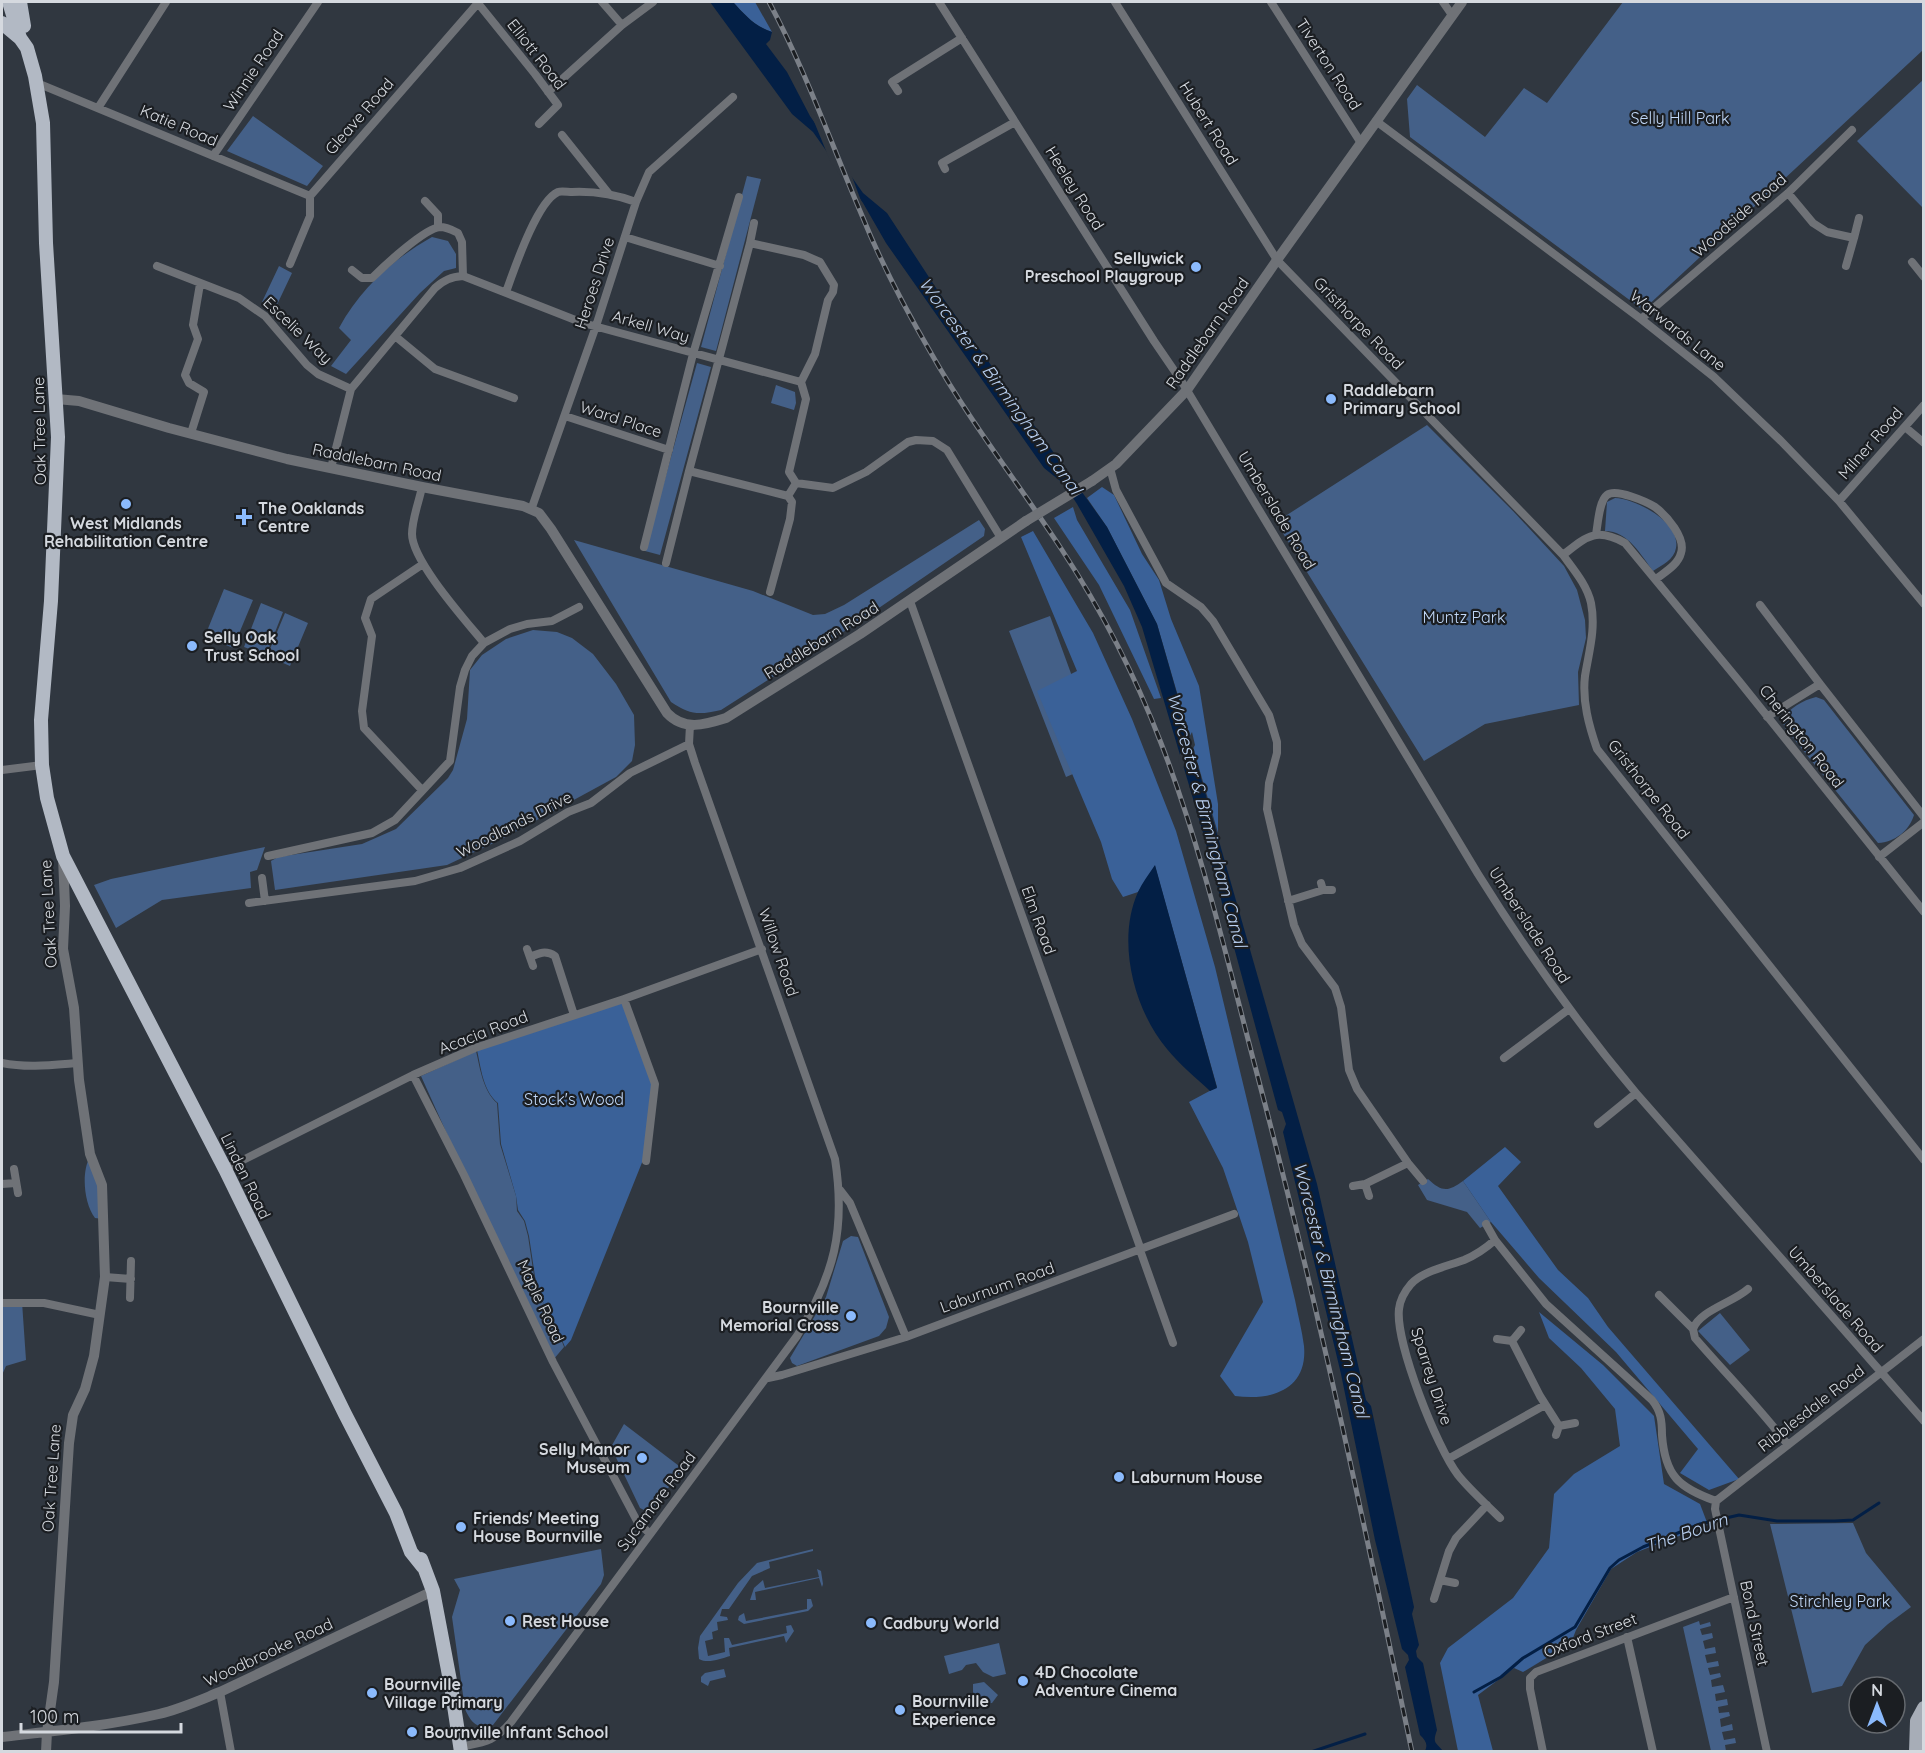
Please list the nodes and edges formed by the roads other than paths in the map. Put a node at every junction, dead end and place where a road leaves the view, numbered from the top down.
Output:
1 (9, 2) edge
2 (20, 2) edge
3 (166, 2) edge
4 (318, 2) edge
5 (477, 2) edge
6 (602, 2) edge
7 (653, 2) edge
8 (939, 2) edge
9 (1116, 2) edge
10 (1271, 2) edge
11 (1443, 2) edge
12 (1462, 2) edge
13 (1452, 15) junction
14 (2, 23) edge
15 (622, 25) junction
16 (962, 38) junction
17 (23, 43) junction
18 (37, 82) junction
19 (898, 91) dead end
20 (548, 92) junction
21 (733, 97) dead end
22 (98, 108) junction
23 (1376, 121) junction
24 (1015, 122) junction
25 (539, 124) dead end
26 (1852, 130) dead end
27 (562, 135) dead end
28 (1361, 142) junction
29 (213, 156) junction
30 (945, 169) dead end
31 (1788, 193) junction
32 (609, 194) junction
33 (310, 196) junction
34 (739, 197) dead end
35 (425, 201) dead end
36 (636, 202) junction
37 (1859, 218) dead end
38 (754, 224) dead end
39 (438, 227) junction
40 (625, 237) junction
41 (1854, 238) junction
42 (750, 243) junction
43 (1277, 260) junction
44 (1912, 262) dead end
45 (290, 264) dead end
46 (720, 266) junction
47 (1846, 266) dead end
48 (157, 267) dead end
49 (352, 270) dead end
50 (464, 276) junction
51 (1923, 277) edge
52 (200, 284) junction
53 (506, 292) junction
54 (1641, 319) junction
55 (596, 326) junction
56 (395, 336) junction
57 (693, 354) junction
58 (720, 360) junction
59 (801, 382) junction
60 (351, 389) junction
61 (1187, 390) junction
62 (514, 398) dead end
63 (56, 399) junction
64 (1923, 405) edge
65 (565, 416) junction
66 (1905, 427) junction
67 (192, 434) junction
68 (1923, 443) edge
69 (669, 450) junction
70 (690, 467) junction
71 (331, 468) junction
72 (1110, 468) junction
73 (796, 483) junction
74 (422, 487) junction
75 (788, 496) junction
76 (1839, 501) junction
77 (531, 510) junction
78 (1596, 534) junction
79 (1001, 538) junction
80 (644, 547) dead end
81 (1563, 555) junction
82 (666, 563) dead end
83 (423, 564) junction
84 (1656, 579) junction
85 (770, 592) dead end
86 (910, 601) junction
87 (1923, 604) edge
88 (1760, 605) dead end
89 (579, 607) dead end
90 (484, 643) junction
91 (1820, 684) junction
92 (1767, 717) junction
93 (690, 724) junction
94 (690, 744) junction
95 (42, 765) junction
96 (2, 770) edge
97 (422, 790) junction
98 (1923, 817) edge
99 (1923, 822) edge
100 (63, 856) junction
101 (268, 856) dead end
102 (1879, 857) junction
103 (262, 878) dead end
104 (1325, 888) dead end
105 (265, 901) junction
106 (1288, 901) junction
107 (249, 903) dead end
108 (1923, 912) edge
109 (762, 949) junction
110 (533, 966) dead end
111 (624, 999) junction
112 (1569, 1009) junction
113 (574, 1015) junction
114 (1504, 1058) dead end
115 (2, 1063) edge
116 (78, 1063) junction
117 (413, 1075) junction
118 (1636, 1093) junction
119 (1598, 1124) dead end
120 (1923, 1160) edge
121 (646, 1161) dead end
122 (1408, 1163) junction
123 (14, 1169) dead end
124 (225, 1169) junction
125 (1423, 1181) dead end
126 (2, 1184) edge
127 (1365, 1184) junction
128 (1353, 1186) dead end
129 (840, 1190) junction
130 (1369, 1196) dead end
131 (1234, 1214) dead end
132 (1486, 1224) dead end
133 (837, 1239) joint
134 (1495, 1240) junction
135 (1140, 1250) junction
136 (131, 1261) dead end
137 (105, 1277) junction
138 (131, 1279) junction
139 (1748, 1289) dead end
140 (1659, 1295) dead end
141 (130, 1298) dead end
142 (2, 1303) edge
143 (100, 1315) junction
144 (1693, 1329) junction
145 (1521, 1330) dead end
146 (906, 1336) junction
147 (1497, 1339) dead end
148 (1923, 1340) edge
149 (1512, 1341) junction
150 (1173, 1343) dead end
151 (1881, 1373) junction
152 (768, 1378) junction
153 (1545, 1405) junction
154 (1923, 1420) edge
155 (1575, 1423) dead end
156 (1788, 1445) junction
157 (1448, 1459) junction
158 (1487, 1505) junction
159 (1716, 1505) junction
160 (1500, 1518) dead end
161 (650, 1534) junction
162 (1440, 1580) junction
163 (1455, 1583) dead end
164 (433, 1592) junction
165 (1734, 1597) junction
166 (1434, 1599) dead end
167 (1627, 1637) junction
168 (220, 1692) junction
169 (1923, 1708) edge
170 (47, 1732) junction
171 (2, 1737) edge
172 (461, 1749) edge
173 (46, 1752) edge
174 (231, 1752) edge
175 (1544, 1752) edge
176 (1653, 1752) edge
177 (1767, 1752) edge
178 (1916, 1752) edge

1 - 17 highway, Oak Tree Lane
2 - 17 highway
3 - 22 street
4 - 29 street, Winnie Road
5 - 20 street, Elliott Road
5 - 33 street, Gleave Road
6 - 15 street
7 - 15 street
8 - 16 street, Heeley Road
9 - 43 street, Hubert Road
10 - 28 street, Tiverton Road
11 - 13 street
12 - 13 street, Raddlebarn Road
13 - 23 street, Raddlebarn Road
14 - 17 highway
15 - 20 street
16 - 19 street
16 - 24 street, Heeley Road
17 - 18 highway, Oak Tree Lane
18 - 22 street, Katie Road
18 - 63 highway, Oak Tree Lane
20 - 25 street, Elliott Road
21 - 36 street, Heroes Drive
22 - 29 street, Katie Road
23 - 28 street, Raddlebarn Road
23 - 54 street, Warwards Lane
24 - 30 street
24 - 61 street, Heeley Road
26 - 31 street, Woodside Road
27 - 32 street
28 - 43 street, Raddlebarn Road
29 - 33 street, Katie Road
31 - 41 street
31 - 54 street, Woodside Road
32 - 36 street
32 - 53 street
33 - 45 street
34 - 46 street, Ward Place
35 - 39 street
36 - 40 street, Heroes Drive
37 - 41 street
38 - 42 street
39 - 49 street
39 - 50 street
40 - 46 street
40 - 55 street, Heroes Drive
41 - 47 street
42 - 58 street
42 - 59 street
43 - 61 street, Raddlebarn Road
43 - 81 street, Gristhorpe Road
44 - 51 street
46 - 57 street, Ward Place
48 - 52 street, Escelie Way
50 - 53 street, Arkell Way
50 - 56 street
52 - 60 street, Escelie Way
52 - 67 street
53 - 55 street, Arkell Way
54 - 76 street, Warwards Lane
55 - 57 street, Arkell Way
55 - 65 street, Heroes Drive
56 - 60 street
56 - 62 street
57 - 58 street, Arkell Way
57 - 69 street, Ward Place
58 - 59 street, Arkell Way
58 - 70 street
59 - 73 street
60 - 71 street
61 - 72 street, Raddlebarn Road
61 - 112 street, Umberslade Road
63 - 67 street, Raddlebarn Road
63 - 95 highway, Oak Tree Lane
64 - 66 street, Milner Road
65 - 69 street, Ward Place
65 - 77 street, Heroes Drive
66 - 68 street
66 - 76 street, Milner Road
67 - 71 street, Raddlebarn Road
69 - 80 street, Ward Place
70 - 75 street
70 - 82 street
71 - 74 street, Raddlebarn Road
72 - 79 street, Raddlebarn Road, bridge
72 - 106 street
73 - 75 street
73 - 79 street
74 - 77 street, Raddlebarn Road
74 - 83 street
75 - 85 street
76 - 87 street, Warwards Lane
77 - 93 street, Raddlebarn Road
78 - 81 street
78 - 84 street, Cherington Road
78 - 84 street
79 - 86 street, Raddlebarn Road
81 - 120 street, Gristhorpe Road
83 - 90 street
83 - 97 street
84 - 92 street, Cherington Road
86 - 93 street, Raddlebarn Road
86 - 135 street, Elm Road
88 - 91 street
89 - 90 street
90 - 97 street
91 - 92 street
91 - 98 street
92 - 102 street, Cherington Road
93 - 94 street, Willow Road
94 - 105 street, Woodlands Drive
94 - 109 street, Willow Road
95 - 96 street
95 - 100 highway, Oak Tree Lane
97 - 101 street
99 - 102 street
100 - 116 street, Oak Tree Lane
100 - 124 highway, Linden Road
102 - 108 street, Cherington Road
103 - 105 street
104 - 106 street
105 - 107 street, Woodlands Drive
106 - 122 street
109 - 111 street, Acacia Road
109 - 129 street, Willow Road
110 - 113 street
111 - 113 street, Acacia Road
111 - 121 street
112 - 114 street
112 - 118 street, Umberslade Road
113 - 117 street, Acacia Road
115 - 116 street
116 - 137 street, Oak Tree Lane
117 - 124 street, Acacia Road
117 - 161 street, Maple Road
118 - 119 street
118 - 151 street, Umberslade Road
122 - 125 street
122 - 127 street
123 - 126 street
124 - 164 highway, Linden Road
127 - 128 street
127 - 130 street
129 - 133 street, Willow Road
129 - 146 street, Willow Road
131 - 135 street, Laburnum Road
132 - 134 street
133 - 152 street, Sycamore Road
134 - 157 street, Sparrey Drive
134 - 159 street
135 - 146 street, Laburnum Road
135 - 150 street, Elm Road
136 - 138 street
137 - 138 street
137 - 143 street, Oak Tree Lane
138 - 141 street
139 - 144 street
140 - 144 street
142 - 143 street
143 - 170 street, Oak Tree Lane
144 - 156 street
145 - 149 street
146 - 152 street, Laburnum Road
147 - 149 street
148 - 151 street, Ribblesdale Road
149 - 153 street
151 - 154 street, Umberslade Road
151 - 156 street, Ribblesdale Road
152 - 161 street, Sycamore Road
153 - 155 street
153 - 157 street
156 - 159 street, Ribblesdale Road
157 - 158 street, Sparrey Drive
158 - 160 street, Sparrey Drive
158 - 162 street
159 - 165 street, Bond Street
161 - 172 street, Sycamore Road
162 - 163 street
162 - 166 street
164 - 168 street, Woodbrooke Road
164 - 172 highway, Linden Road
165 - 167 street, Oxford Street
165 - 177 street, Bond Street
167 - 175 street, Oxford Street
167 - 176 street
168 - 170 street, Woodbrooke Road
168 - 174 street
169 - 178 main road
170 - 171 street, Woodbrooke Road
170 - 173 street, Oak Tree Lane

